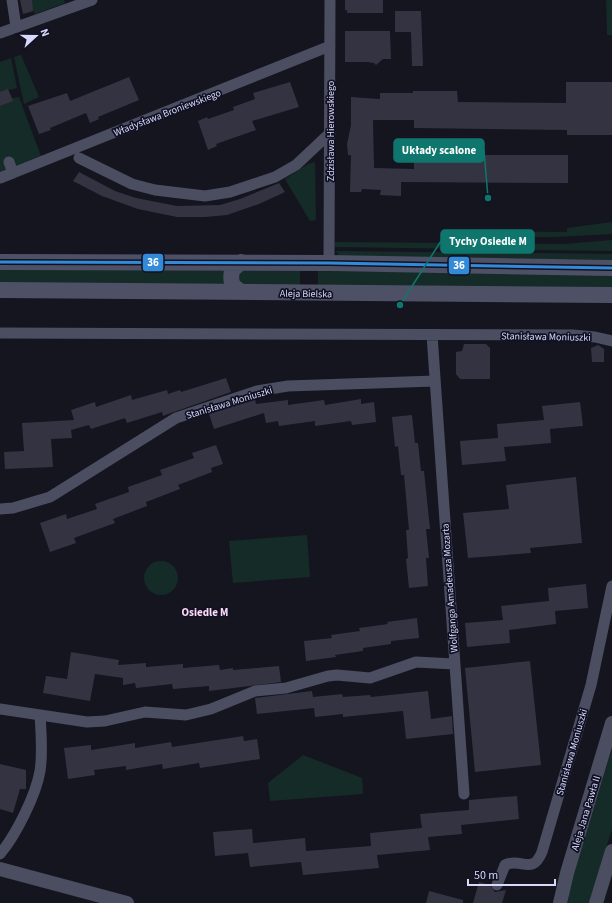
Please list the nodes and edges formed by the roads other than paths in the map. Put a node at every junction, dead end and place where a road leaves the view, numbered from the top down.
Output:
1 (12, 0) edge
2 (92, 0) edge
3 (330, 0) edge
4 (16, 27) junction
5 (0, 33) edge
6 (330, 46) junction
7 (330, 134) junction
8 (79, 158) dead end
9 (0, 178) edge
10 (0, 262) edge
11 (241, 262) junction
12 (329, 263) junction
13 (612, 268) edge
14 (0, 290) edge
15 (242, 292) junction
16 (612, 295) edge
17 (0, 332) edge
18 (432, 335) junction
19 (612, 341) edge
20 (435, 381) junction
21 (0, 509) edge
22 (612, 586) edge
23 (454, 664) junction
24 (0, 709) edge
25 (40, 715) junction
26 (612, 723) edge
27 (464, 794) dead end
28 (612, 851) edge
29 (0, 854) edge
30 (0, 869) edge
31 (567, 873) junction
32 (497, 885) dead end
33 (119, 902) edge
34 (556, 903) edge
35 (560, 903) edge
36 (596, 903) edge

1 - 4 street
2 - 4 street
3 - 6 street, Zdzisława Hierowskiego
4 - 5 street
6 - 7 street, Zdzisława Hierowskiego
6 - 9 street, Władysława Broniewskiego
7 - 8 street
7 - 12 street, Zdzisława Hierowskiego
10 - 11 main road
11 - 12 main road
11 - 15 main road
12 - 13 main road
14 - 15 main road, Aleja Bielska
15 - 16 main road, Aleja Bielska
17 - 18 street, Stanisława Moniuszki
18 - 19 street, Stanisława Moniuszki
18 - 20 street
20 - 21 street, Stanisława Moniuszki
20 - 23 street, Wolfganga Amadeusza Mozarta
22 - 32 street, Stanisława Moniuszki
23 - 25 street
23 - 27 street, Wolfganga Amadeusza Mozarta
24 - 25 street
25 - 29 street
26 - 31 street, Aleja Jana Pawła II
28 - 36 street
30 - 33 street
31 - 34 street
31 - 35 street, Aleja Jana Pawła II

